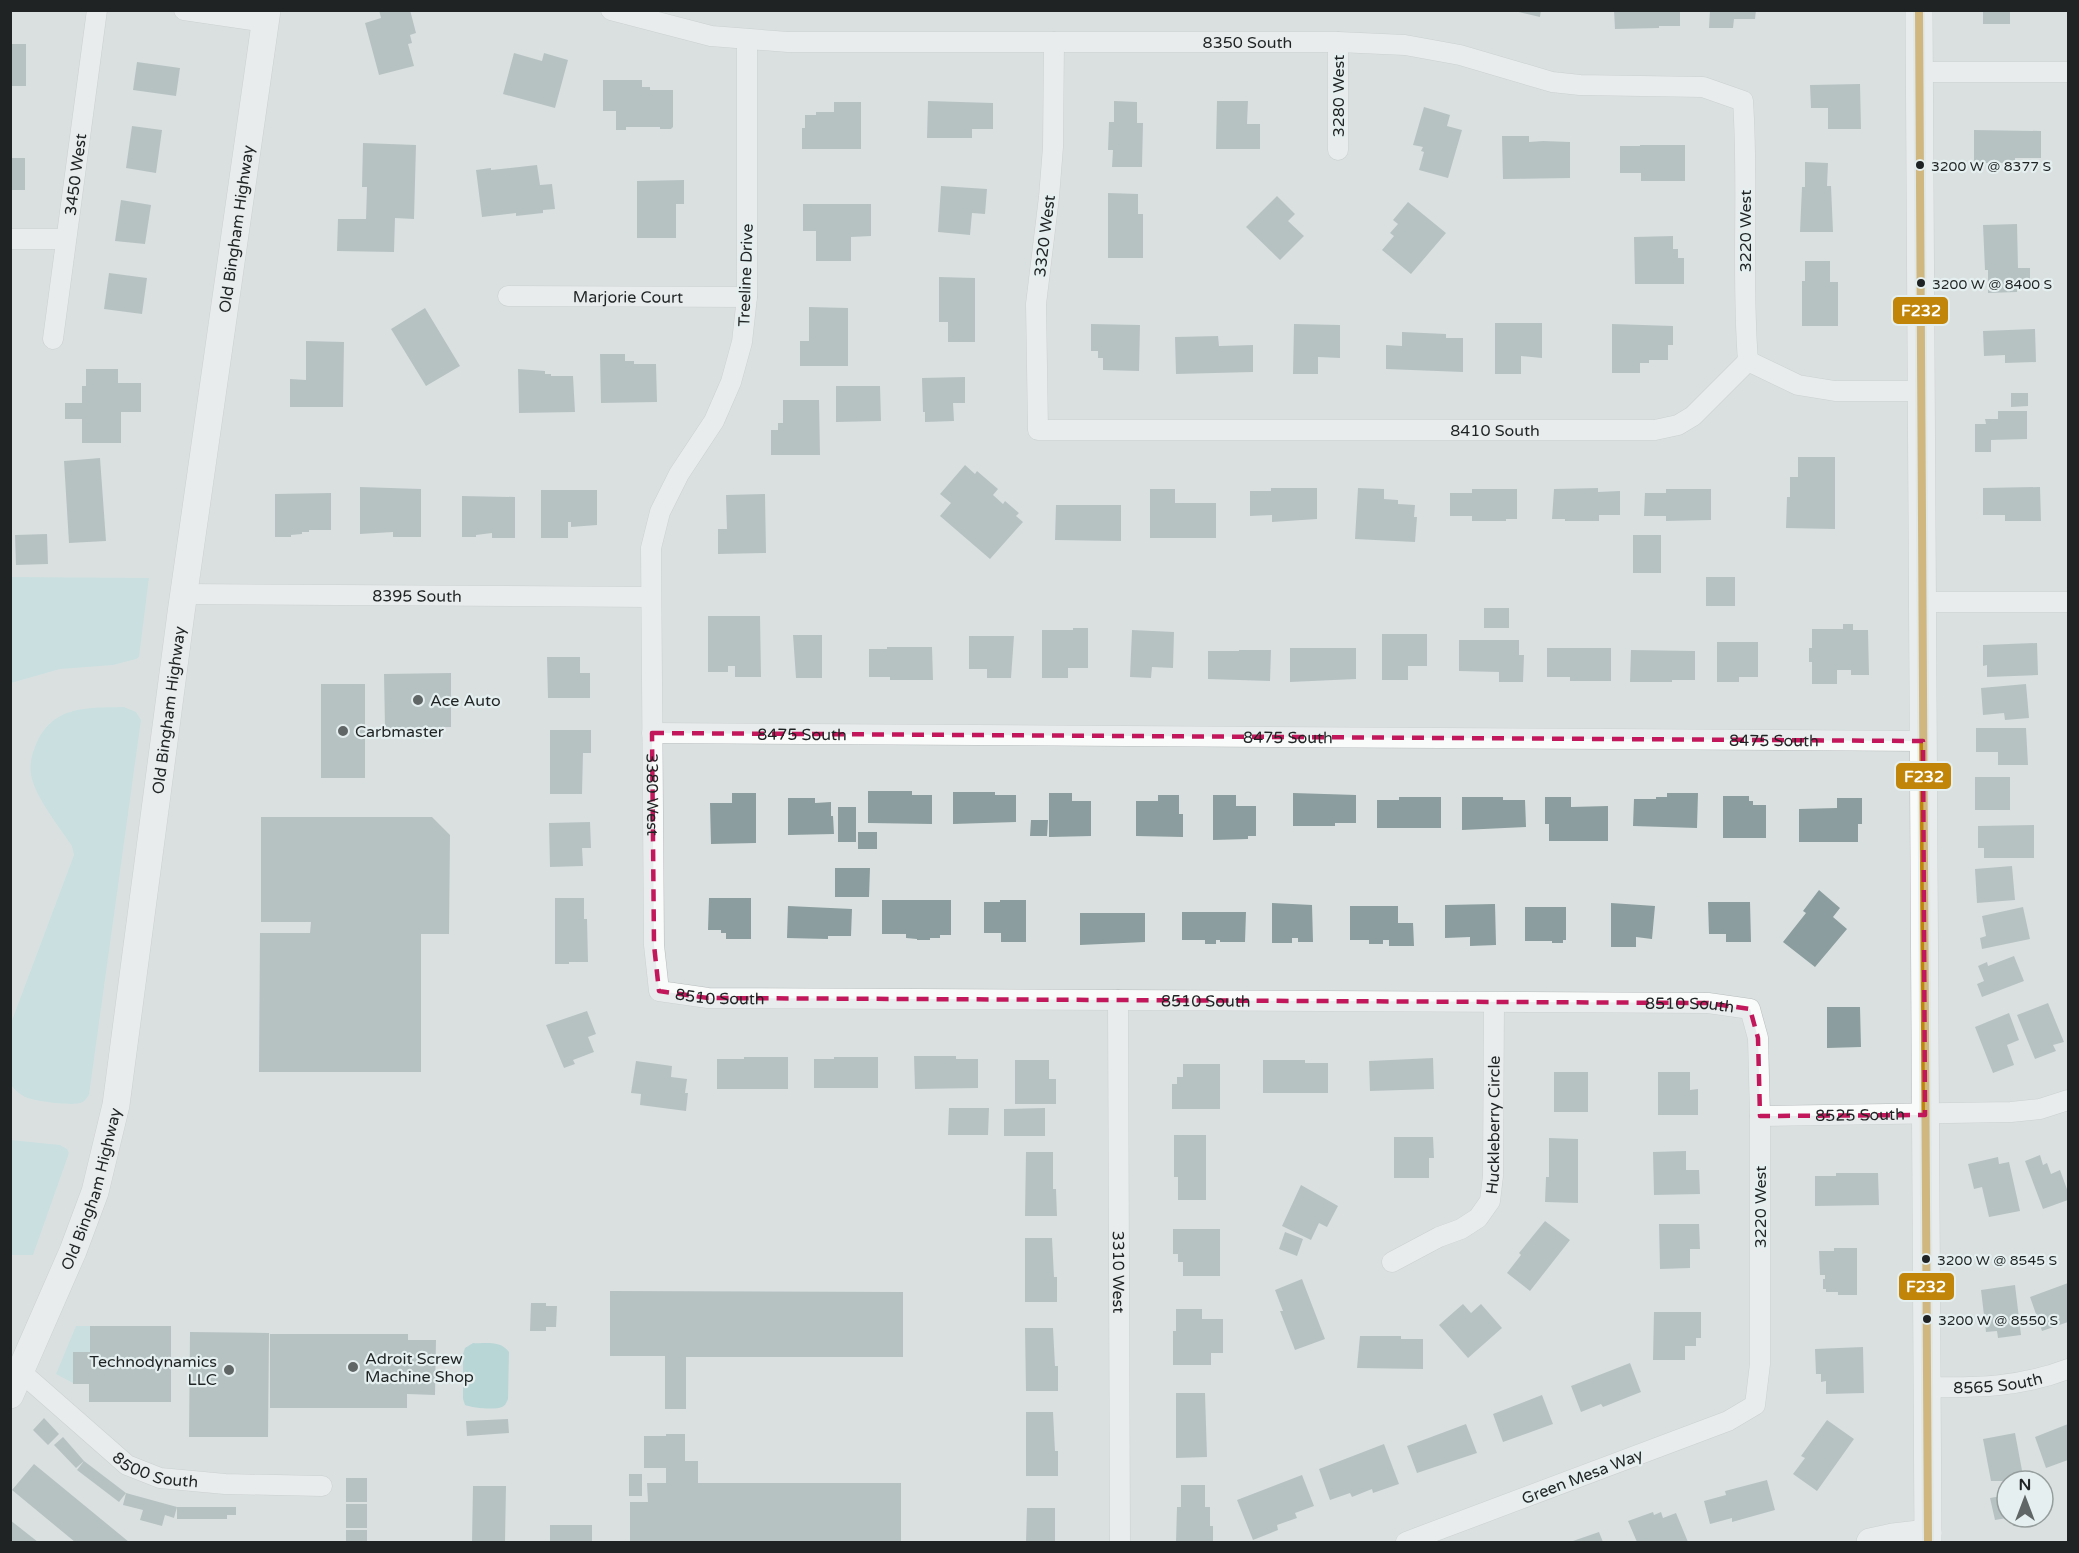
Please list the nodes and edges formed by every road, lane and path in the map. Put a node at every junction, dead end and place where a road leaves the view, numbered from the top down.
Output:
1 (97, 10) edge
2 (184, 10) edge
3 (611, 10) edge
4 (1919, 10) edge
5 (266, 16) edge
6 (747, 40) junction
7 (1054, 42) junction
8 (1338, 42) junction
9 (1919, 72) junction
10 (2068, 72) edge
11 (1743, 101) joint
12 (1338, 150) dead end
13 (10, 239) edge
14 (65, 239) junction
15 (508, 296) dead end
16 (747, 297) junction
17 (53, 339) dead end
18 (1748, 361) junction
19 (1922, 391) junction
20 (1038, 430) joint
21 (183, 594) junction
22 (650, 597) junction
23 (2068, 602) edge
24 (1923, 603) junction
25 (652, 733) junction
26 (1923, 741) junction
27 (659, 991) joint
28 (1118, 1000) junction
29 (1494, 1003) junction
30 (1750, 1009) joint
31 (2068, 1100) edge
32 (1925, 1114) junction
33 (1760, 1116) junction
34 (1392, 1262) dead end
35 (2068, 1369) edge
36 (16, 1383) edge
37 (1928, 1386) junction
38 (1755, 1405) joint
39 (322, 1486) dead end
40 (1928, 1538) edge
41 (1120, 1542) edge
42 (1406, 1542) edge
43 (1870, 1542) edge

1 - 14 street, 3450 West
2 - 5 street
3 - 6 street, 8350 South
4 - 9 street
5 - 21 street, Old Bingham Highway
6 - 7 street, 8350 South
6 - 16 street, Treeline Drive
7 - 8 street, 8350 South
7 - 20 street, 3320 West
8 - 11 street, 8350 South
8 - 12 street, 3280 West
9 - 10 street
9 - 19 street
11 - 18 street, 3220 West
13 - 14 street
14 - 17 street, 3450 West
15 - 16 street, Marjorie Court
16 - 22 street, Treeline Drive
18 - 19 street
18 - 20 street, 8410 South
19 - 24 street
21 - 22 street, 8395 South
21 - 36 street, Old Bingham Highway
22 - 25 street, 3380 West
23 - 24 street
24 - 26 street
25 - 26 street, 8475 South
25 - 27 street, 3380 West
26 - 32 street
27 - 28 street, 8510 South
28 - 29 street, 8510 South
28 - 41 street, 3310 West
29 - 30 street, 8510 South
29 - 34 street, Huckleberry Circle
30 - 33 street, 3220 West
31 - 32 street, 8525 South
32 - 33 street, 8525 South
32 - 37 street
33 - 38 street, 3220 West
35 - 37 street, 8565 South
36 - 39 street, 8500 South
37 - 40 street
38 - 42 street, Green Mesa Way
40 - 43 street

